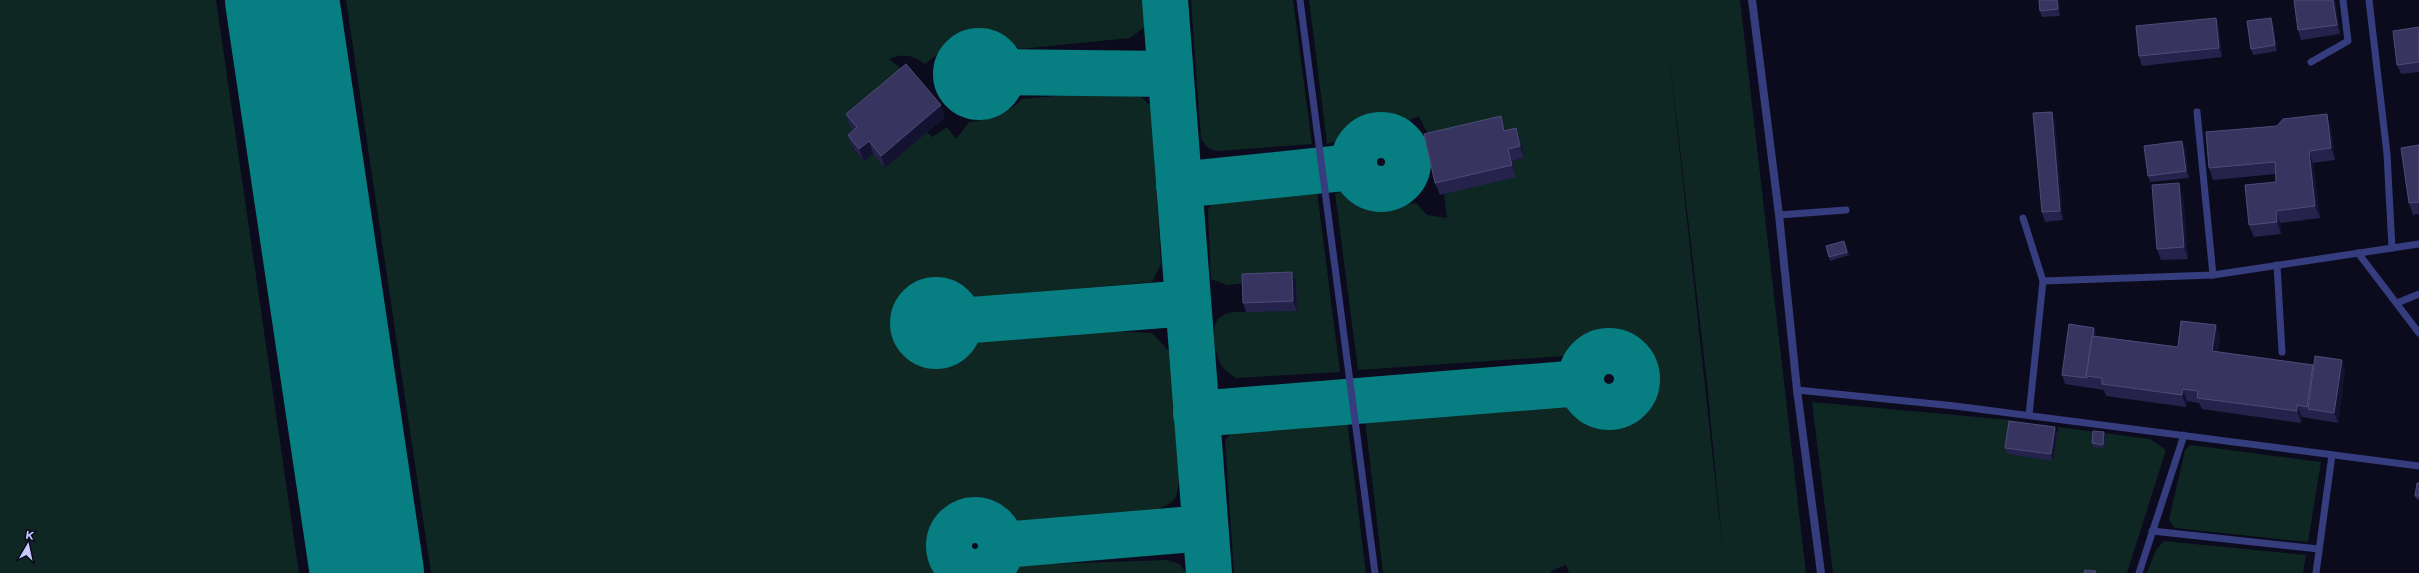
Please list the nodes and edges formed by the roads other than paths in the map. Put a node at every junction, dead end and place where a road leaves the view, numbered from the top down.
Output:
1 (1300, 0) edge
2 (1752, 0) edge
3 (2343, 0) edge
4 (2369, 0) edge
5 (2311, 62) dead end
6 (2197, 112) dead end
7 (1846, 210) dead end
8 (1779, 215) junction
9 (2023, 218) dead end
10 (2419, 244) edge
11 (2392, 248) junction
12 (2358, 253) junction
13 (2277, 265) junction
14 (2213, 275) junction
15 (2043, 281) junction
16 (2419, 294) edge
17 (2397, 303) junction
18 (2419, 333) edge
19 (2282, 352) dead end
20 (1797, 390) junction
21 (2029, 415) junction
22 (2184, 435) junction
23 (2332, 455) junction
24 (2419, 466) edge
25 (2152, 531) junction
26 (2319, 549) junction
27 (1375, 573) edge
28 (1821, 573) edge
29 (2139, 573) edge
30 (2316, 573) edge

1 - 27 lane
2 - 8 street
3 - 5 lane
4 - 11 lane
6 - 14 lane
7 - 8 lane
8 - 20 street
9 - 15 lane
10 - 11 lane
11 - 12 lane
12 - 13 lane
12 - 17 lane
13 - 14 lane
13 - 19 lane
14 - 15 lane
15 - 21 lane
16 - 17 lane
17 - 18 lane
20 - 21 lane
20 - 28 street
21 - 22 lane
22 - 23 lane
22 - 25 lane
23 - 24 lane
23 - 26 lane
25 - 26 lane
25 - 29 lane
26 - 30 lane

